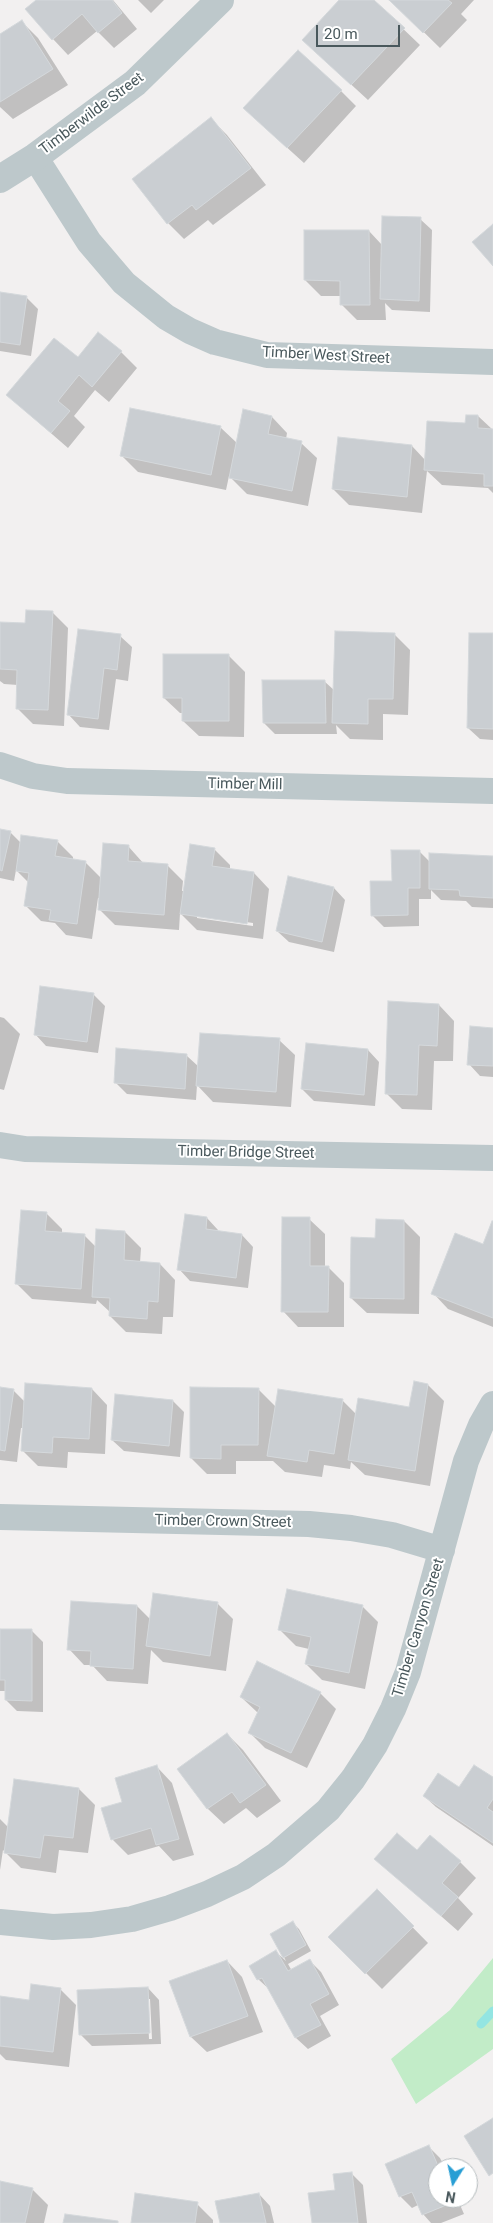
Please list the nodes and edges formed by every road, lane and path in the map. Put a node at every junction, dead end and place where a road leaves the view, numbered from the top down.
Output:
1 (220, 0) edge
2 (35, 157) junction
3 (0, 179) edge
4 (493, 362) edge
5 (0, 765) edge
6 (493, 791) edge
7 (0, 1145) edge
8 (493, 1158) edge
9 (493, 1404) edge
10 (0, 1517) edge
11 (442, 1550) junction
12 (0, 1922) edge

1 - 2 street, Timberwilde Street
2 - 3 street, Timberwilde Street
2 - 4 street, Timber West Street
5 - 6 street, Timber Mill
7 - 8 street, Timber Bridge Street
9 - 11 street, Timber Canyon Street
10 - 11 street, Timber Crown Street
11 - 12 street, Timber Canyon Street

